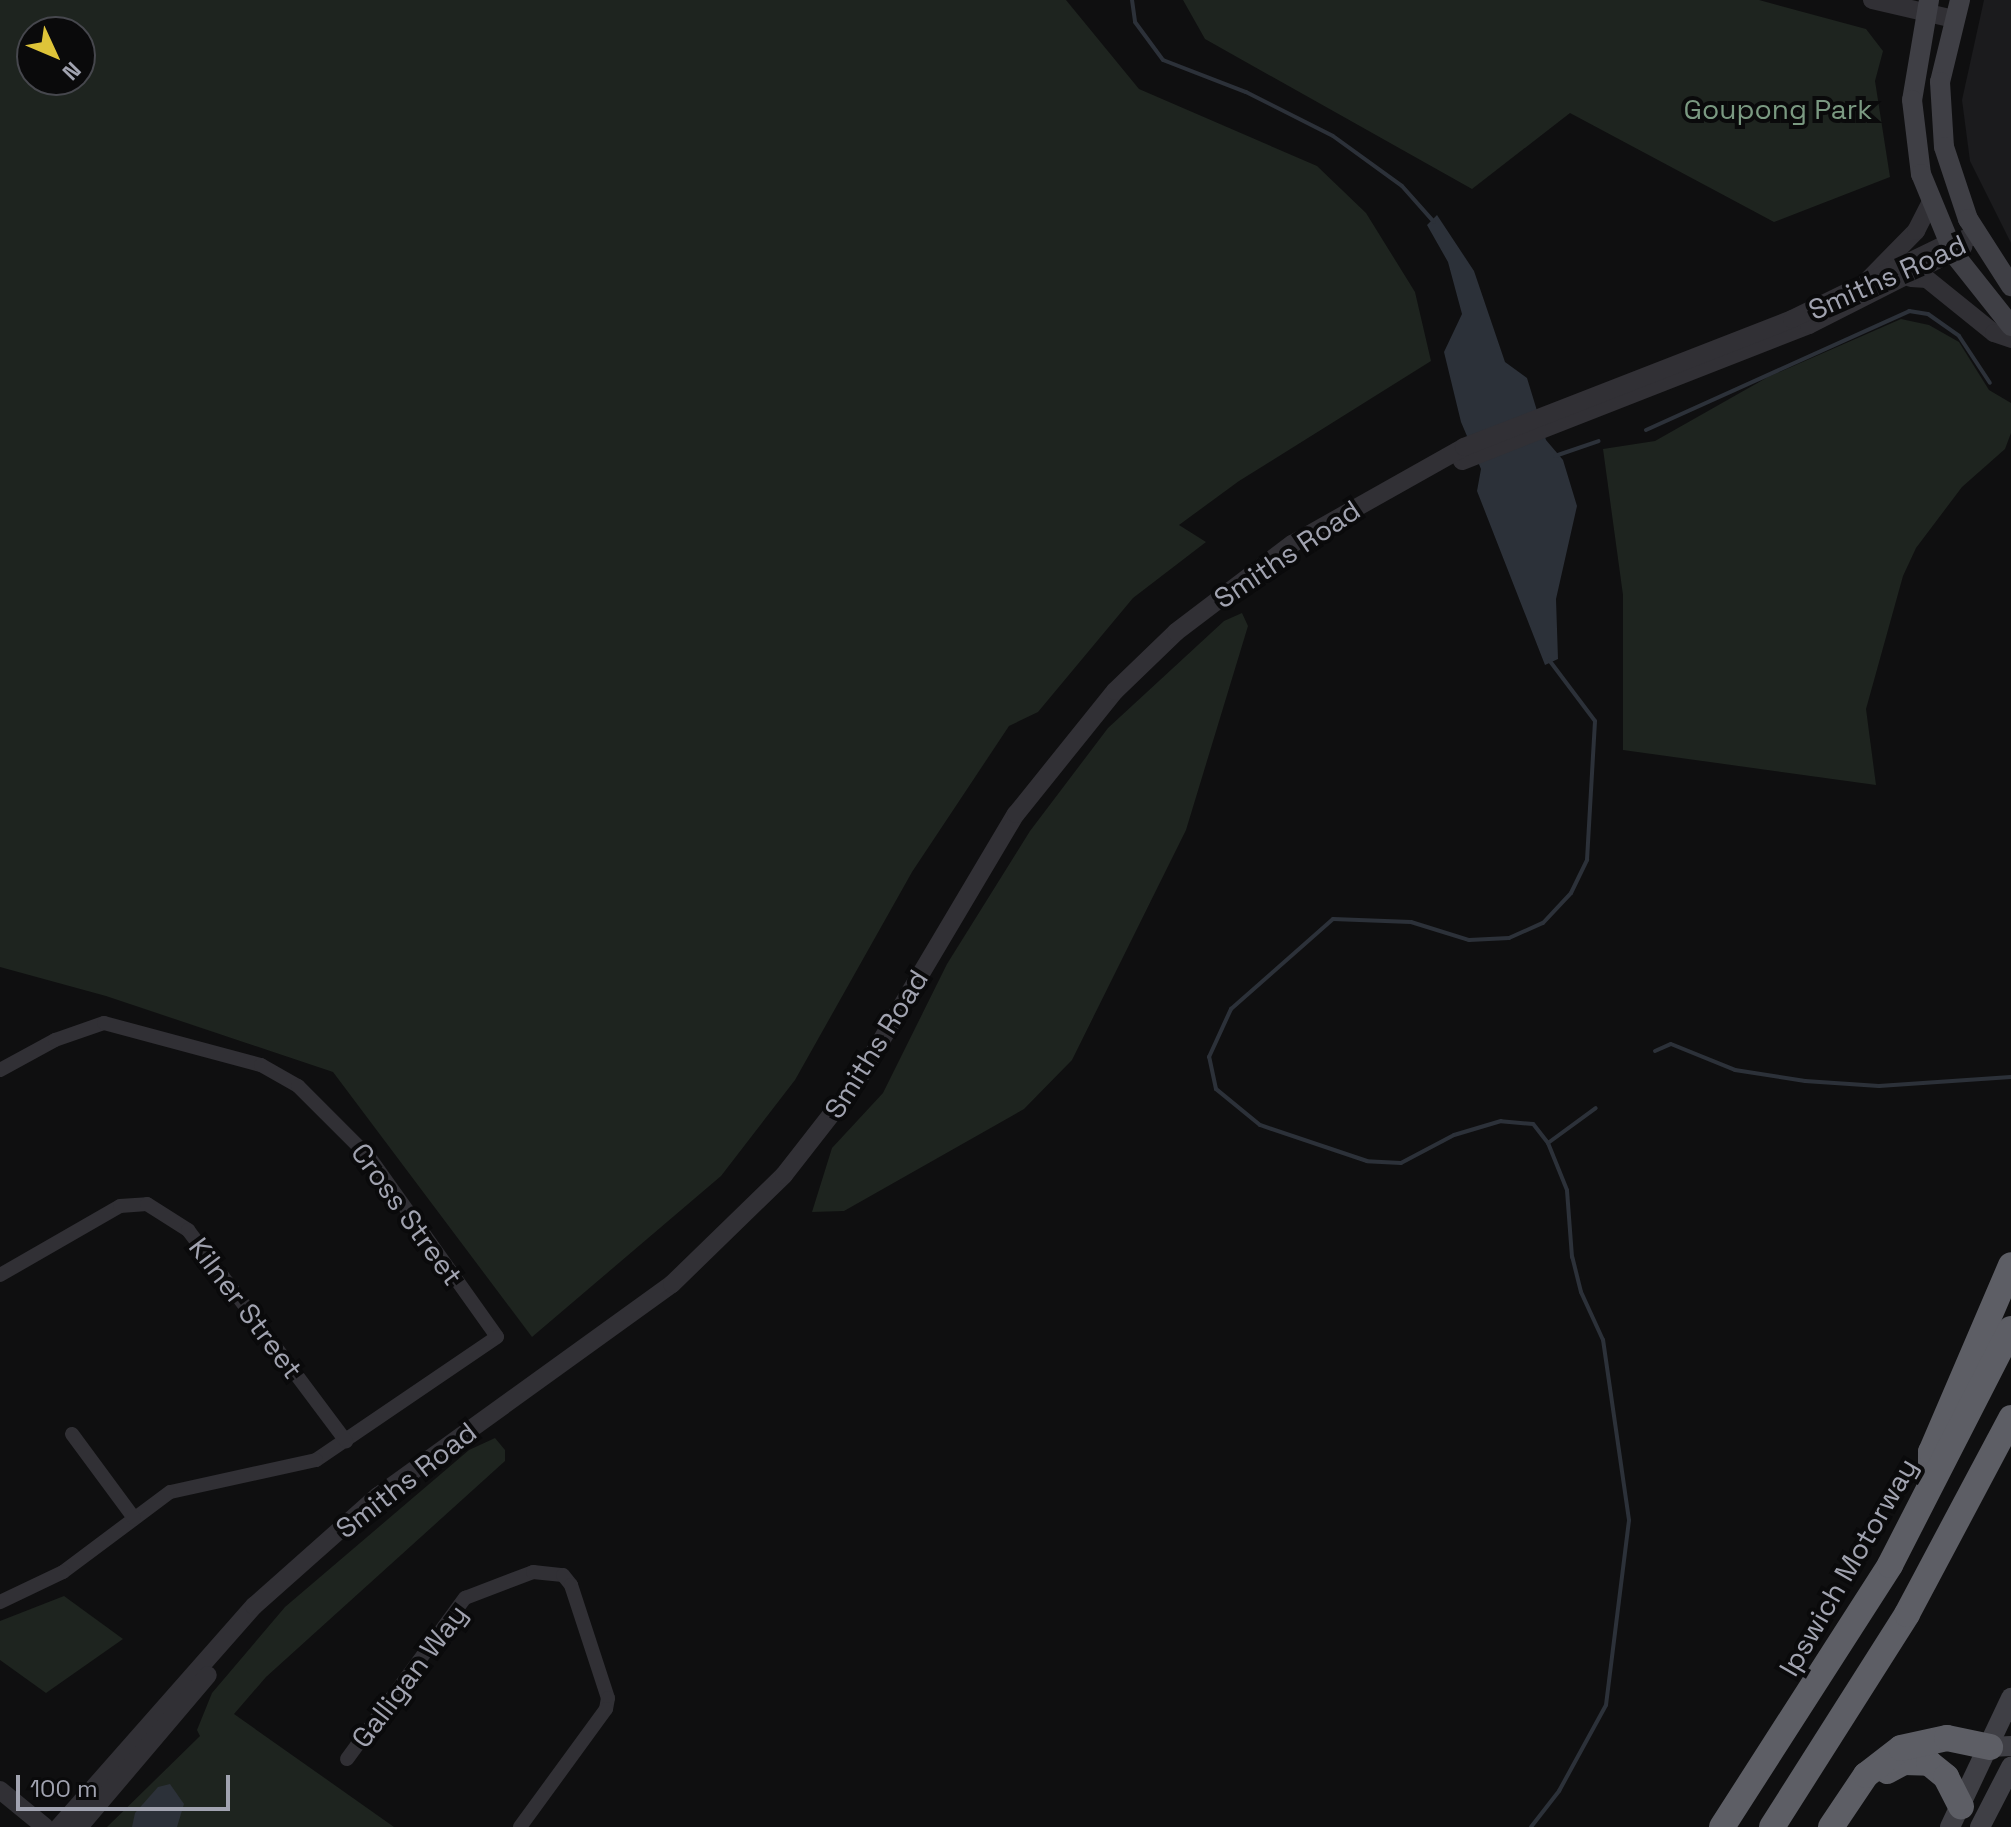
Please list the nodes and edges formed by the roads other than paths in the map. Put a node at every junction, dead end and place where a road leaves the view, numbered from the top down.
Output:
1 (1872, 0) edge
2 (1927, 7) edge
3 (1957, 10) edge
4 (1930, 204) junction
5 (1976, 236) junction
6 (1951, 249) junction
7 (1911, 278) junction
8 (2011, 286) edge
9 (1857, 290) junction
10 (2011, 326) edge
11 (2011, 339) edge
12 (1551, 418) junction
13 (0, 1070) edge
14 (2011, 1265) edge
15 (0, 1275) edge
16 (2011, 1329) edge
17 (2011, 1418) edge
18 (72, 1434) dead end
19 (346, 1441) junction
20 (1930, 1492) junction
21 (134, 1518) junction
22 (288, 1577) junction
23 (0, 1602) edge
24 (2011, 1698) edge
25 (2004, 1750) edge
26 (347, 1759) dead end
27 (2011, 1767) edge
28 (2006, 1789) edge
29 (0, 1790) edge
30 (1955, 1816) edge
31 (1832, 1826) edge
32 (45, 1827) edge
33 (59, 1827) edge
34 (79, 1827) edge
35 (520, 1827) edge
36 (1722, 1827) edge
37 (1772, 1827) edge
38 (1980, 1827) edge

1 - 2 street
2 - 3 street
2 - 4 main road
3 - 5 main road
4 - 6 main road
4 - 9 street
5 - 6 street, Smiths Road
5 - 8 main road
6 - 7 street, Smiths Road
6 - 9 street, Smiths Road
6 - 10 main road
7 - 11 street
7 - 12 street, Smiths Road
9 - 12 street, Smiths Road
12 - 22 street, Smiths Road
13 - 19 street, Cross Street
14 - 20 highway
15 - 19 street, Kilner Street
16 - 20 highway, Ipswich Motorway
17 - 37 highway
18 - 21 street
19 - 21 street
20 - 36 highway, Ipswich Motorway
21 - 23 street
22 - 33 street, Smiths Road
22 - 34 street, Smiths Road
24 - 25 main road
25 - 30 main road
25 - 31 highway
26 - 35 street, Galligan Way
27 - 28 main road
28 - 38 main road
29 - 32 street
30 - 31 highway

